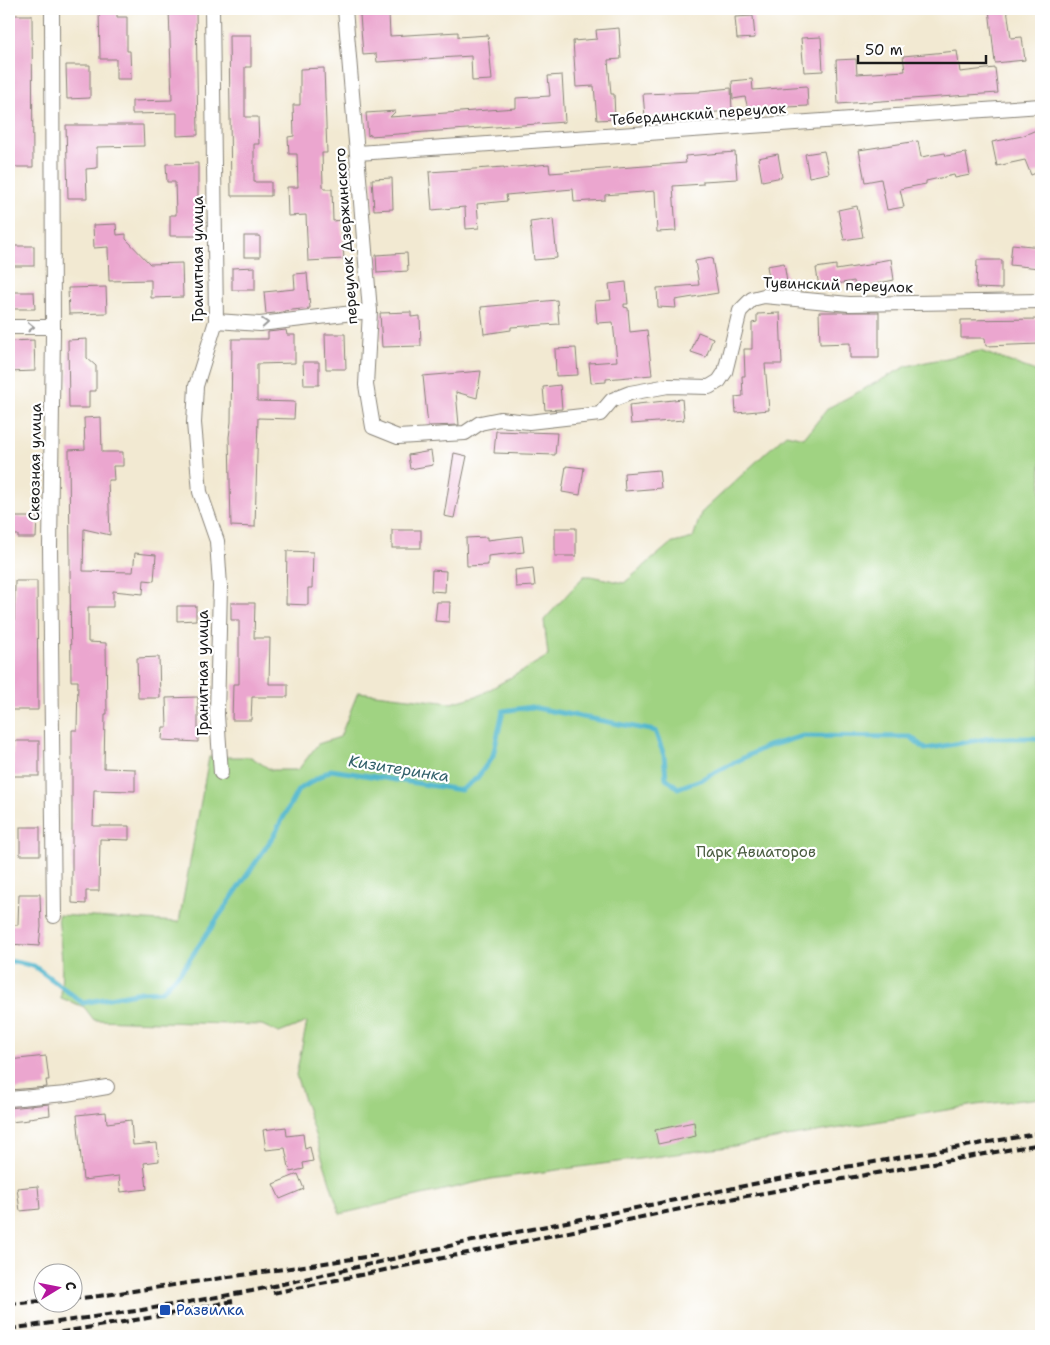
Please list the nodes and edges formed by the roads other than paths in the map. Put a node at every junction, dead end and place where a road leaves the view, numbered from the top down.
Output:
1 (52, 9) edge
2 (212, 9) edge
3 (344, 9) edge
4 (1041, 106) edge
5 (358, 153) junction
6 (1041, 301) edge
7 (370, 311) junction
8 (216, 321) junction
9 (9, 326) edge
10 (53, 327) junction
11 (465, 433) joint
12 (221, 773) dead end
13 (54, 916) dead end
14 (107, 1087) dead end
15 (9, 1098) edge

1 - 10 street, Сквозная улица
2 - 8 street, Гранитная улица
3 - 5 street, переулок Дзержинского
4 - 5 street, Тебердинский переулок
5 - 7 street, переулок Дзержинского
6 - 11 street, Тувинский переулок
8 -> 7 street
7 - 11 street, переулок Дзержинского
8 - 12 street, Гранитная улица
9 -> 10 street
10 - 13 street, Сквозная улица
14 - 15 street

